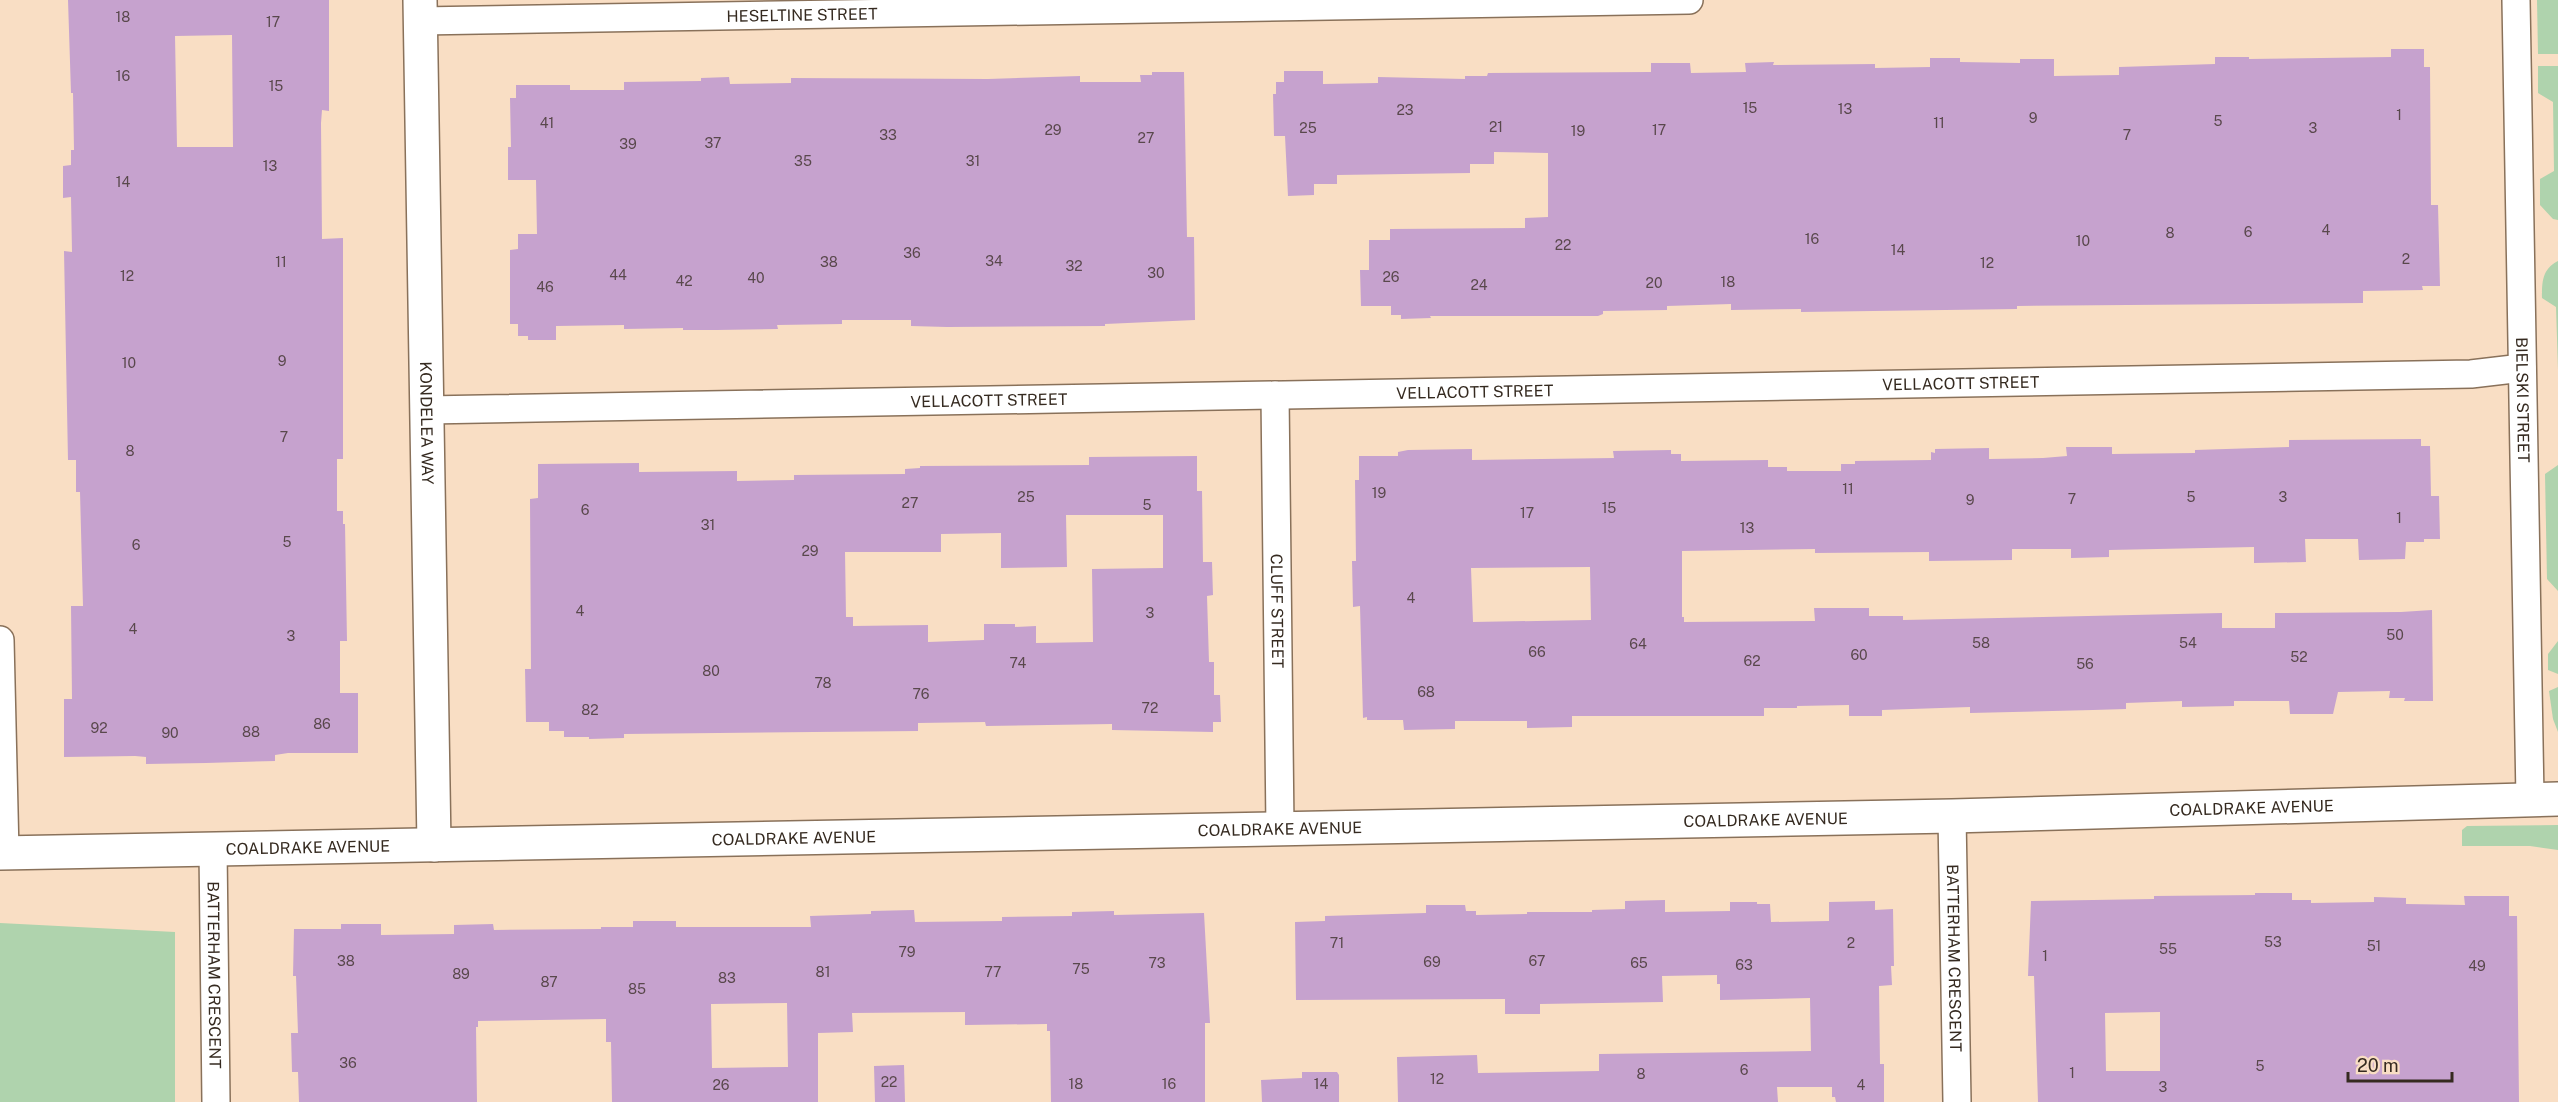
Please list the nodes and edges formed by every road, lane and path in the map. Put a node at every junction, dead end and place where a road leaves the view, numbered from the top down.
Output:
1 (1689, 0) edge
2 (2516, 0) edge
3 (1268, 4) edge
4 (853, 8) edge
5 (420, 11) edge
6 (2522, 368) junction
7 (1275, 395) junction
8 (427, 410) junction
9 (0, 640) edge
10 (2544, 799) edge
11 (1952, 816) junction
12 (1280, 828) junction
13 (434, 845) junction
14 (213, 849) junction
15 (3, 853) edge
16 (216, 1102) edge
17 (1957, 1102) edge

1 - 3 street, HESELTINE STREET
2 - 6 street, BIELSKI STREET
3 - 4 street, HESELTINE STREET
4 - 5 street, HESELTINE STREET
5 - 8 street, KONDELEA WAY
6 - 7 street, VELLACOTT STREET
6 - 10 street, BIELSKI STREET
7 - 8 street, VELLACOTT STREET
7 - 12 street, CLUFF STREET
8 - 13 street, KONDELEA WAY
9 - 15 street
10 - 11 street, COALDRAKE AVENUE
11 - 12 street, COALDRAKE AVENUE
11 - 17 street, BATTERHAM CRESCENT
12 - 13 street, COALDRAKE AVENUE
13 - 14 street, COALDRAKE AVENUE
14 - 15 street, COALDRAKE AVENUE
14 - 16 street, BATTERHAM CRESCENT

